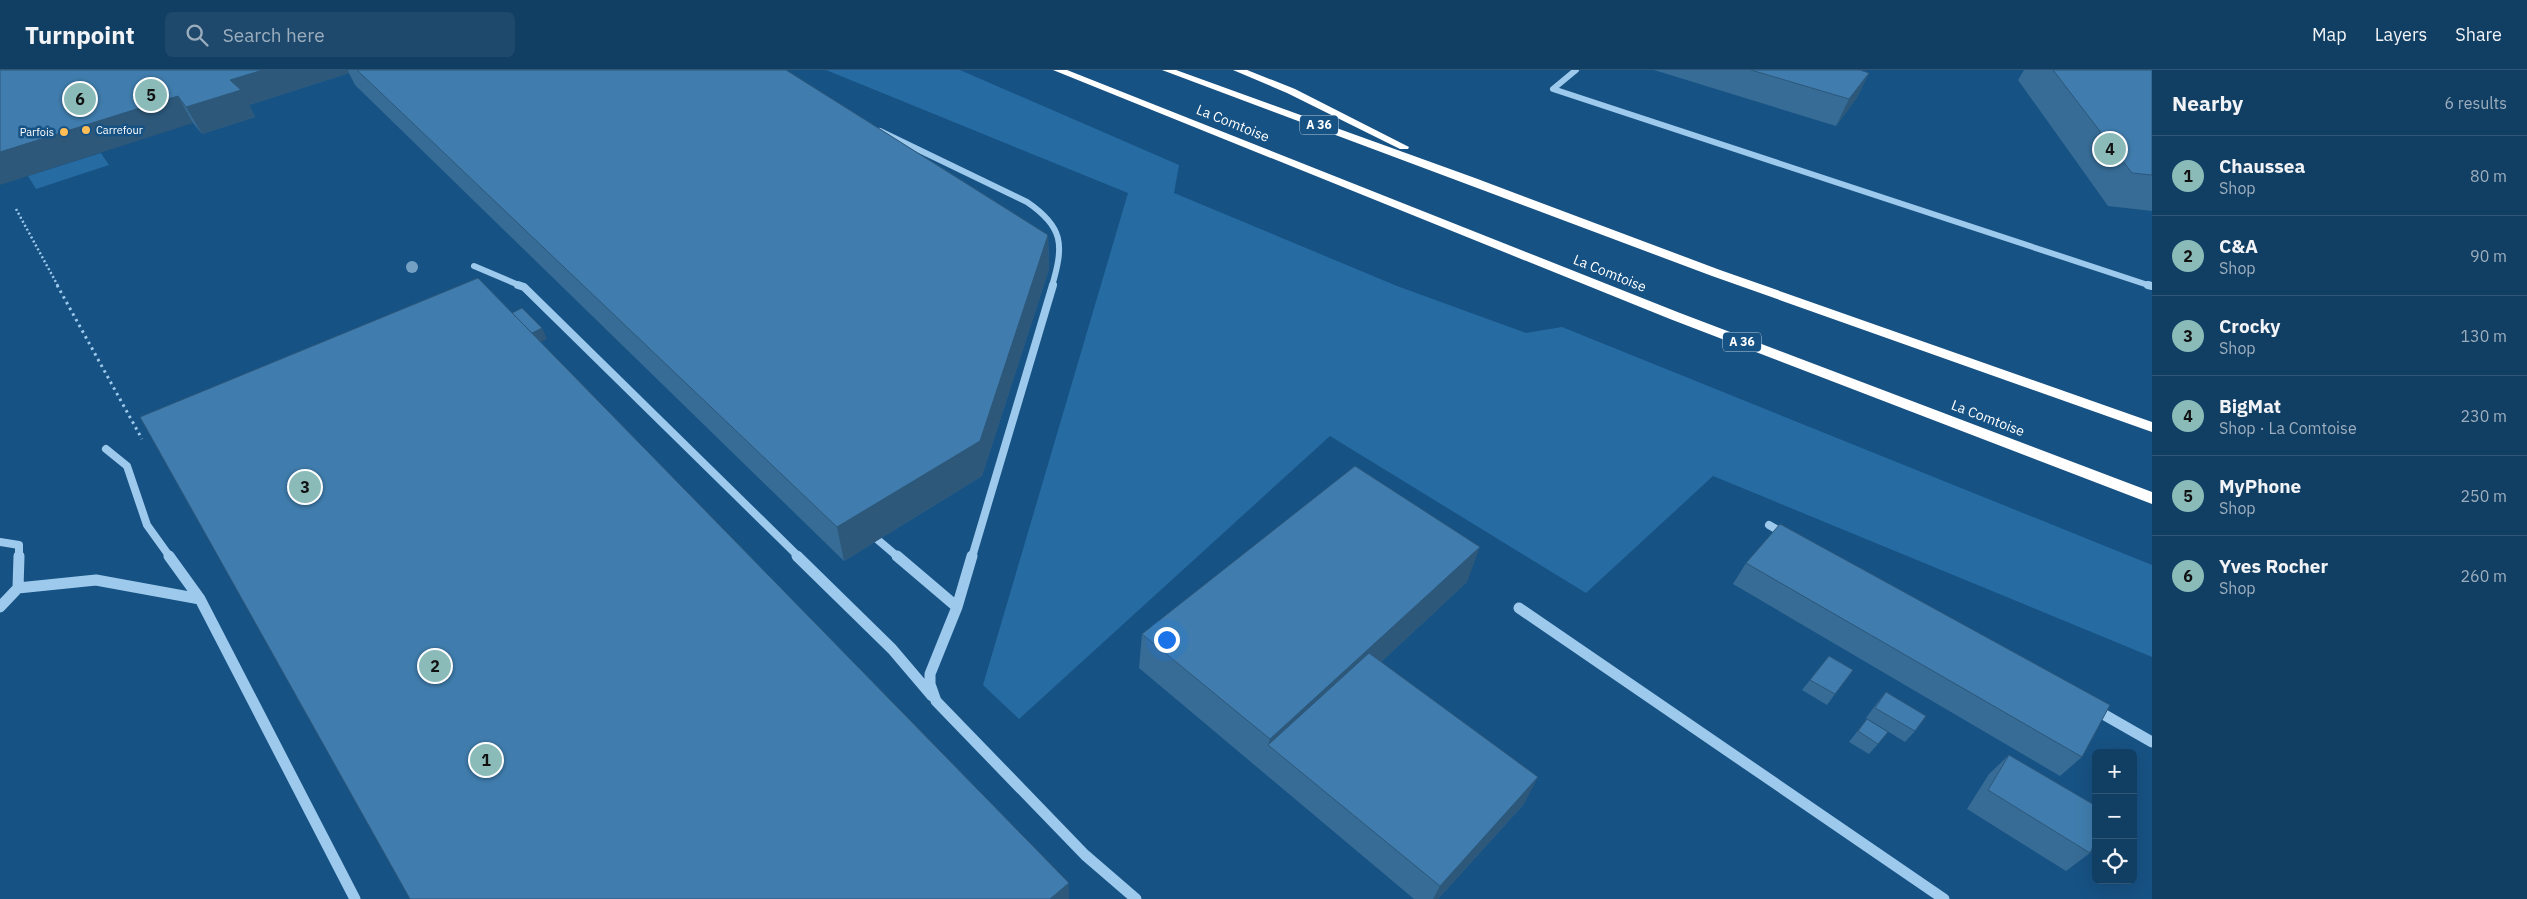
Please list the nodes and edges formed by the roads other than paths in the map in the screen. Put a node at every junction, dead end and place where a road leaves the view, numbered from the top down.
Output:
1 (1058, 70) edge
2 (1167, 70) edge
3 (1238, 70) edge
4 (1576, 70) edge
5 (872, 127) edge
6 (1470, 180) junction
7 (474, 266) dead end
8 (2152, 286) edge
9 (2152, 427) edge
10 (106, 449) dead end
11 (2152, 498) edge
12 (1769, 525) dead end
13 (878, 540) dead end
14 (1794, 540) edge
15 (0, 542) edge
16 (18, 588) junction
17 (200, 598) junction
18 (0, 607) edge
19 (957, 607) junction
20 (1519, 608) dead end
21 (936, 701) junction
22 (2084, 703) edge
23 (2152, 742) edge
24 (355, 899) edge
25 (1136, 899) edge
26 (1944, 899) edge

1 - 11 highway, La Comtoise / A 36
2 - 6 highway, La Comtoise / A 36
3 - 6 highway
4 - 8 lane
5 - 19 lane
6 - 9 highway, La Comtoise / A 36
7 - 21 lane
10 - 17 lane
12 - 14 lane
13 - 19 lane
15 - 16 lane
16 - 17 lane
16 - 18 lane
17 - 24 lane
19 - 21 lane
20 - 26 lane
21 - 25 lane
22 - 23 lane

